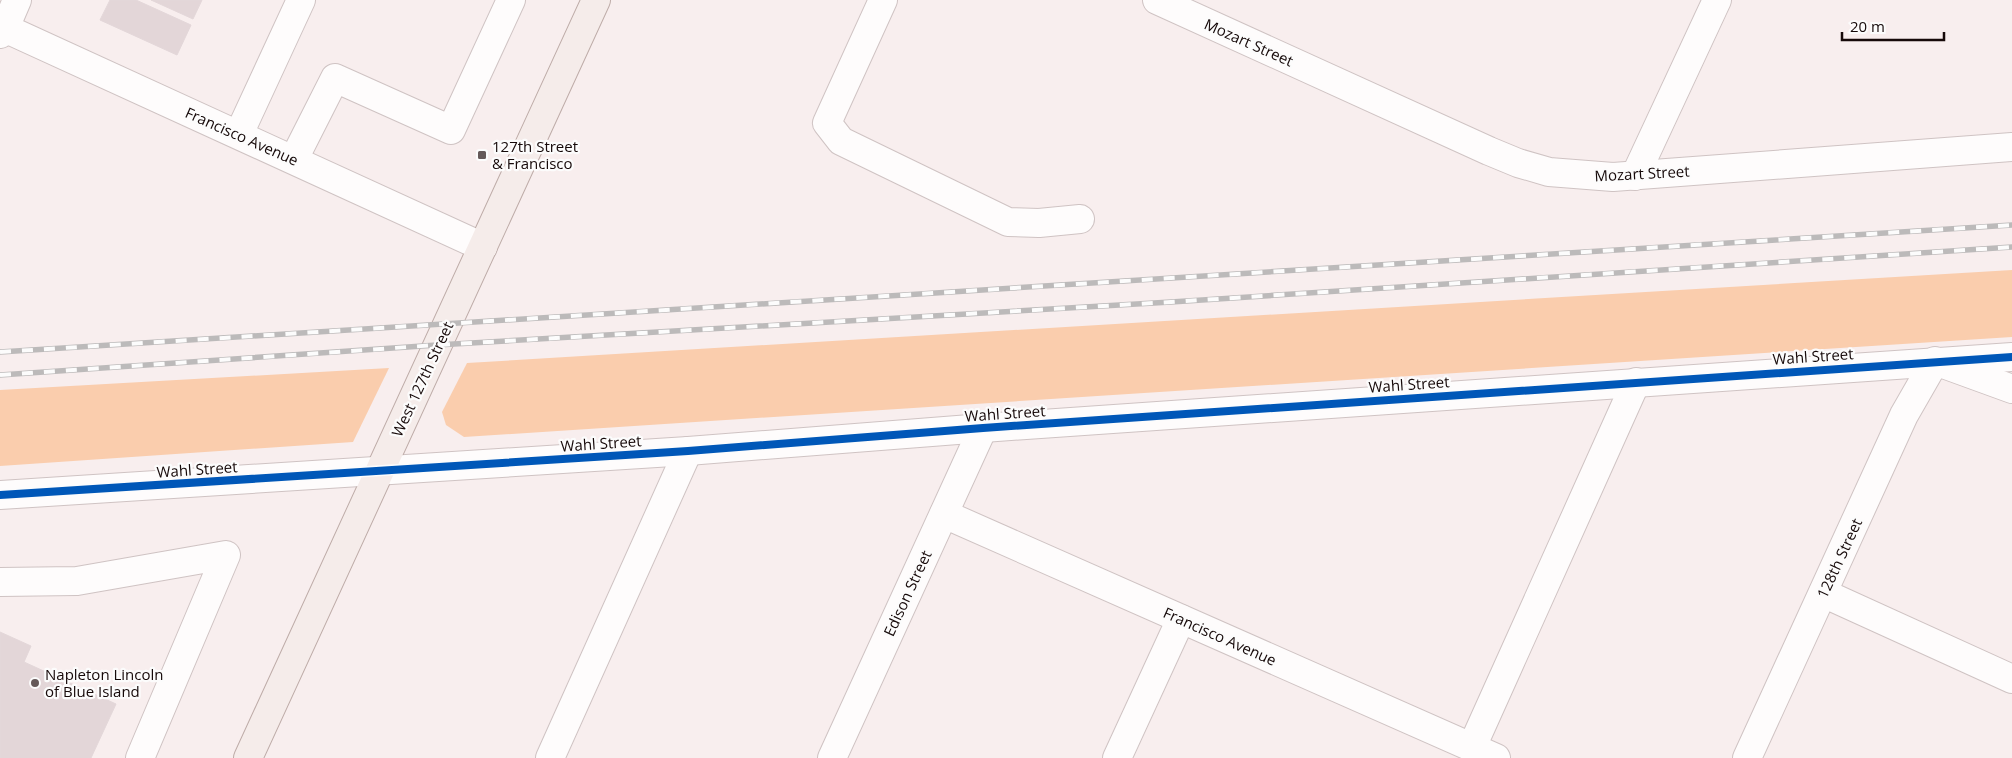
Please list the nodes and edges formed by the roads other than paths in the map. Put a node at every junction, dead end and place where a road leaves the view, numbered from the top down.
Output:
1 (17, 0) edge
2 (301, 0) edge
3 (511, 0) edge
4 (596, 0) edge
5 (882, 0) edge
6 (1157, 0) edge
7 (1717, 0) edge
8 (2, 29) edge
9 (238, 134) junction
10 (2012, 147) edge
11 (294, 159) junction
12 (1635, 176) junction
13 (1080, 220) dead end
14 (483, 247) junction
15 (2012, 357) edge
16 (1935, 361) junction
17 (1636, 382) junction
18 (2012, 389) edge
19 (983, 428) junction
20 (688, 451) junction
21 (380, 472) junction
22 (0, 495) edge
23 (944, 514) junction
24 (0, 582) edge
25 (1823, 593) junction
26 (1181, 619) junction
27 (2012, 679) edge
28 (1472, 747) junction
29 (140, 758) edge
30 (248, 758) edge
31 (550, 758) edge
32 (832, 758) edge
33 (1117, 758) edge
34 (1496, 758) edge
35 (1747, 758) edge

1 - 8 street
2 - 9 street
3 - 11 street
4 - 14 main road, West 127th Street
5 - 13 street
6 - 12 street, Mozart Street
7 - 12 street
8 - 9 street, Francisco Avenue
9 - 11 street, Francisco Avenue
10 - 12 street, Mozart Street
11 - 14 street, Francisco Avenue
14 - 21 main road, West 127th Street
15 - 16 street, Wahl Street
16 - 17 street, Wahl Street
16 - 18 street
16 - 25 street, 128th Street
17 - 19 street, Wahl Street
17 - 28 street
19 - 20 street, Wahl Street
19 - 23 street, Edison Street
20 - 21 street, Wahl Street
20 - 31 street
21 - 22 street, Wahl Street
21 - 30 main road, West 127th Street
23 - 26 street, Francisco Avenue
23 - 32 street, Edison Street
24 - 29 street
25 - 27 street
25 - 35 street, 128th Street
26 - 28 street, Francisco Avenue
26 - 33 street
28 - 34 street, Francisco Avenue

